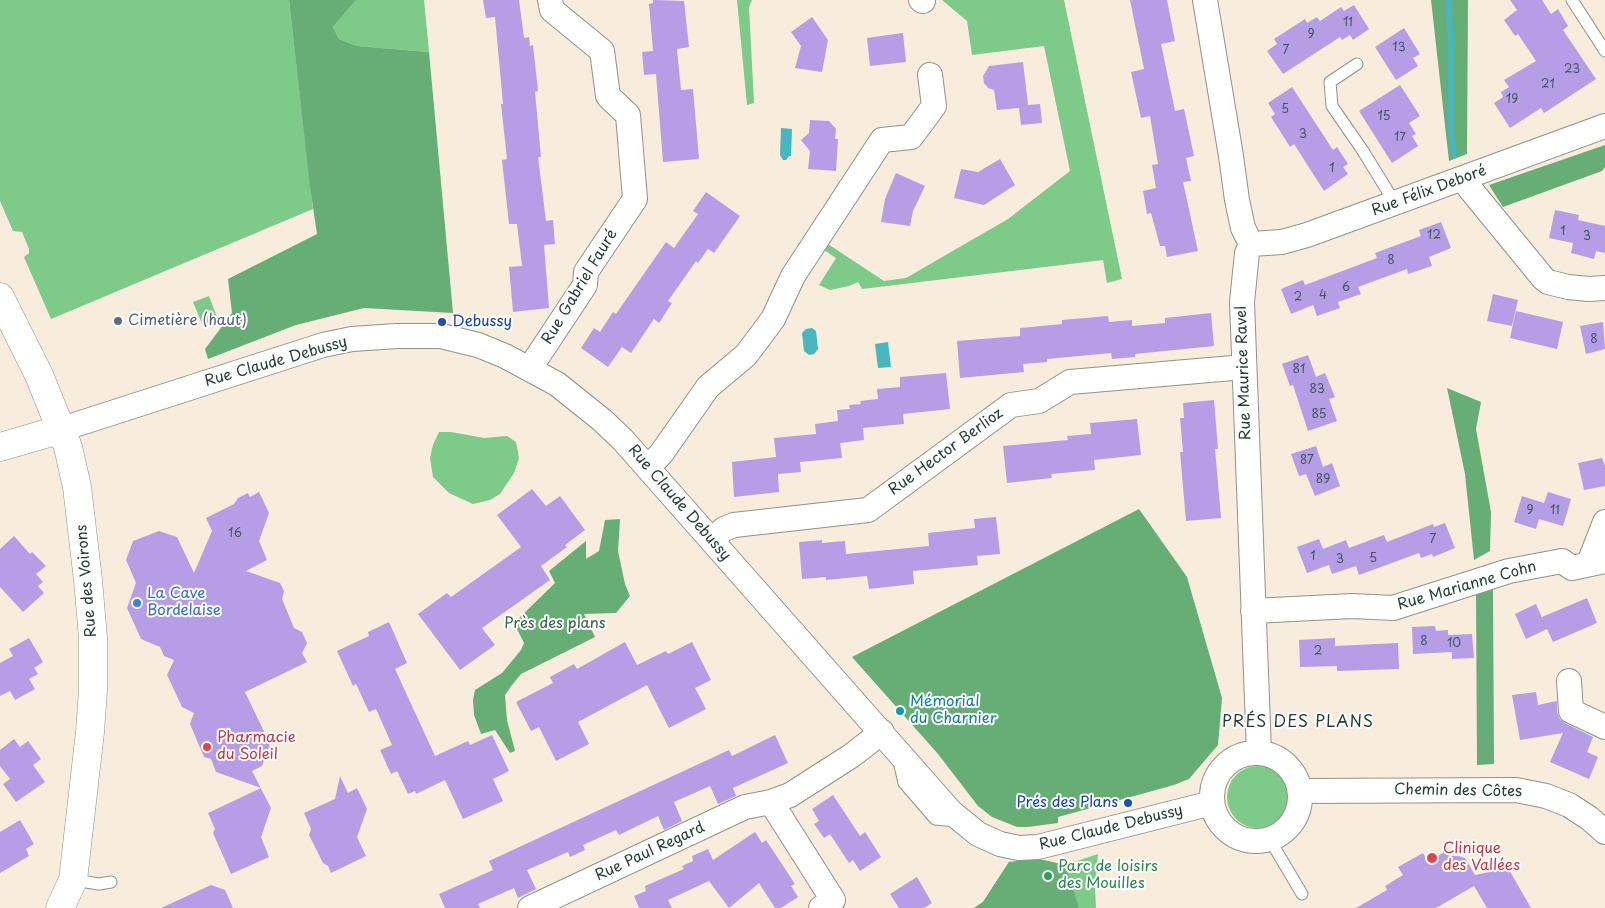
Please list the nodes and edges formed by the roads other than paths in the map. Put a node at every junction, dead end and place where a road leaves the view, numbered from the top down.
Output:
1 (550, 0) edge
2 (1204, 0) edge
3 (1572, 0) edge
4 (1605, 51) edge
5 (1357, 64) dead end
6 (930, 75) dead end
7 (1605, 126) edge
8 (1462, 179) junction
9 (1395, 203) junction
10 (1251, 244) junction
11 (1605, 288) edge
12 (0, 297) edge
13 (1244, 367) junction
14 (530, 368) junction
15 (62, 429) junction
16 (0, 447) edge
17 (648, 466) junction
18 (1605, 522) edge
19 (712, 540) junction
20 (1597, 562) edge
21 (1253, 611) junction
22 (1569, 681) dead end
23 (1605, 727) edge
24 (889, 739) junction
25 (1259, 753) junction
26 (1300, 791) junction
27 (771, 802) junction
28 (1212, 803) junction
29 (1605, 832) edge
30 (1270, 840) junction
31 (73, 880) junction
32 (111, 882) dead end
33 (1302, 894) dead end
34 (60, 908) edge
35 (79, 908) edge
36 (530, 908) edge
37 (821, 908) edge

1 - 14 street, Rue Gabriel Fauré
2 - 10 street
3 - 4 lane
5 - 9 lane
6 - 17 street
7 - 8 street, Rue Félix Deboré
8 - 9 street, Rue Félix Deboré
8 - 11 street
9 - 10 street, Rue Félix Deboré
10 - 13 street, Rue Maurice Ravel
12 - 15 street, Rue des Voirons
13 - 19 street, Rue Hector Berlioz
13 - 21 street, Rue Maurice Ravel
14 - 15 street, Rue Claude Debussy
14 - 17 street, Rue Claude Debussy
15 - 16 street
15 - 31 street, Rue des Voirons
17 - 19 street, Rue Claude Debussy
18 - 20 street, Rue Marianne Cohn
19 - 24 street, Rue Claude Debussy
20 - 21 street, Rue Marianne Cohn
21 - 25 street, Rue Maurice Ravel
22 - 23 street
24 - 27 street, Rue Paul Regard
24 - 28 street, Rue Claude Debussy
25 - 26 street
25 - 28 street
26 - 29 street, Chemin des Côtes
26 - 30 street
27 - 36 street, Rue Paul Regard
27 - 37 street
28 - 30 street
30 - 33 lane
31 - 32 lane
31 - 34 street, Rue des Voirons
31 - 35 street, Rue des Voirons

